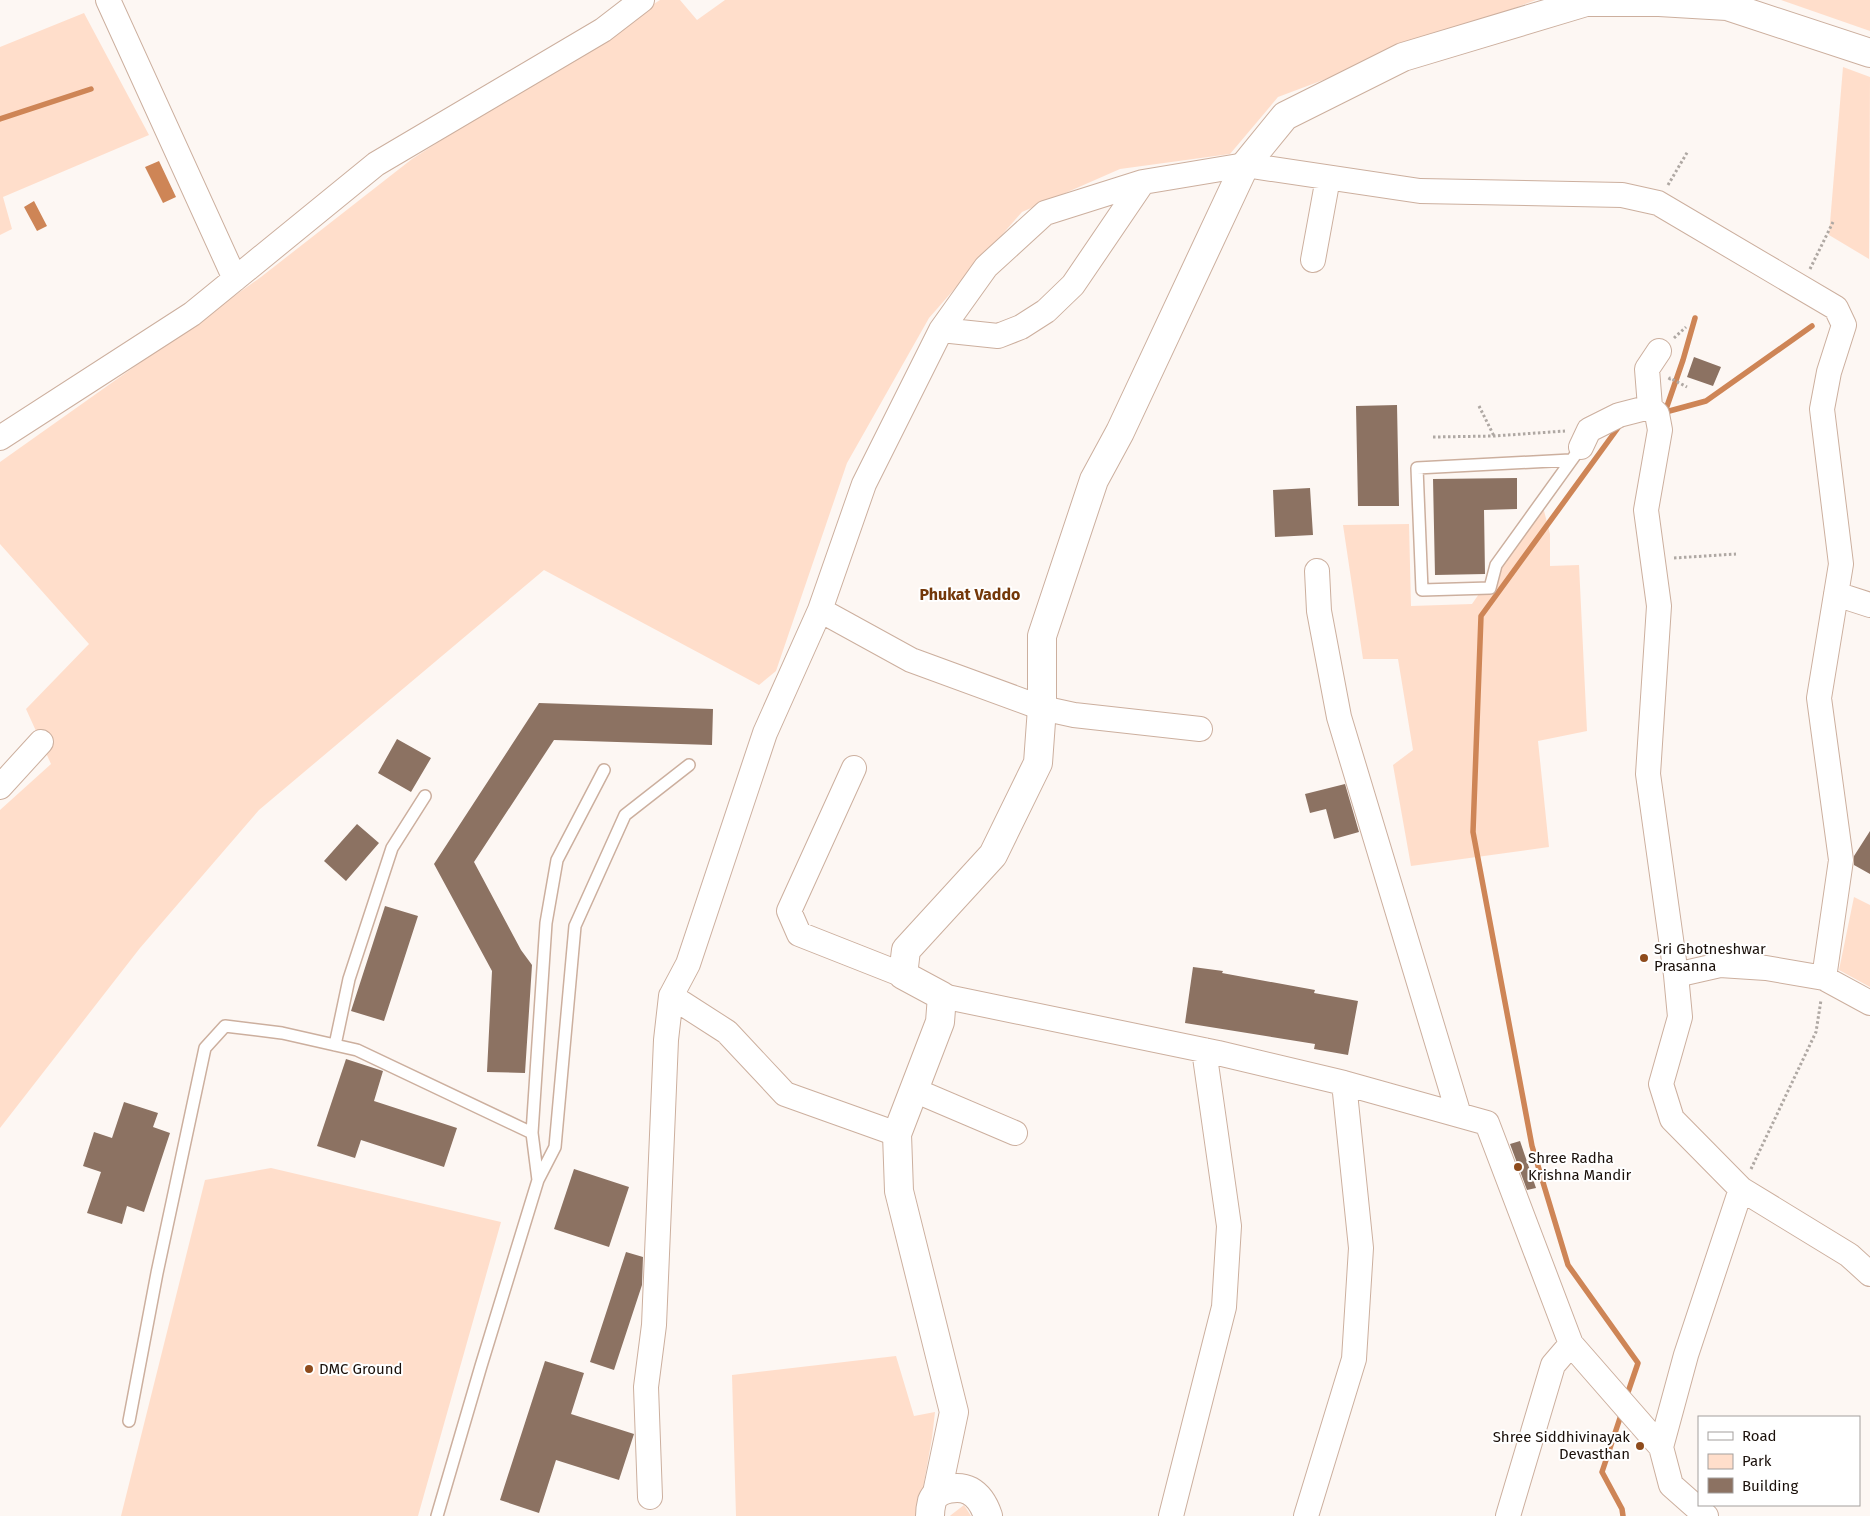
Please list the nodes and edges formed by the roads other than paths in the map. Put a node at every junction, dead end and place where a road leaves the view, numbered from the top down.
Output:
1 (108, 0) edge
2 (642, 0) edge
3 (1870, 53) edge
4 (1245, 165) junction
5 (1328, 178) junction
6 (1144, 182) junction
7 (1313, 260) dead end
8 (235, 279) junction
9 (941, 330) junction
10 (1659, 351) dead end
11 (1650, 407) junction
12 (0, 438) edge
13 (1580, 446) junction
14 (1317, 571) dead end
15 (1836, 594) junction
16 (1870, 605) edge
17 (820, 610) junction
18 (1042, 708) junction
19 (1200, 729) dead end
20 (41, 742) dead end
21 (689, 765) dead end
22 (854, 768) dead end
23 (604, 770) dead end
24 (0, 786) edge
25 (425, 796) dead end
26 (1676, 975) junction
27 (903, 976) junction
28 (1824, 978) junction
29 (671, 996) junction
30 (942, 996) junction
31 (1870, 1002) edge
32 (335, 1045) junction
33 (1204, 1050) junction
34 (1344, 1083) junction
35 (914, 1090) junction
36 (1459, 1115) junction
37 (532, 1133) junction
38 (1015, 1133) dead end
39 (897, 1134) junction
40 (538, 1180) junction
41 (1741, 1189) junction
42 (1870, 1274) edge
43 (1571, 1344) junction
44 (129, 1421) dead end
45 (1661, 1447) junction
46 (650, 1497) dead end
47 (934, 1504) edge
48 (437, 1516) edge
49 (988, 1516) edge
50 (1171, 1516) edge
51 (1306, 1516) edge
52 (1508, 1516) edge
53 (1706, 1516) edge

1 - 8 street
2 - 8 street
3 - 4 street
4 - 5 street
4 - 6 street
4 - 18 street
5 - 7 street
5 - 15 street
6 - 9 street
6 - 9 street
8 - 12 street
9 - 17 street
10 - 11 street
11 - 13 street
11 - 26 street
13 - 13 lane
14 - 36 street
15 - 16 street
15 - 28 street
17 - 18 street
17 - 29 street
18 - 19 street
18 - 27 street
20 - 24 street
21 - 40 lane
22 - 27 street
23 - 37 lane
25 - 32 lane
26 - 28 street
26 - 41 street
27 - 30 street
28 - 31 street
29 - 39 street
29 - 46 street
30 - 33 street
30 - 35 street
32 - 37 lane
32 - 44 lane
33 - 34 street
33 - 50 street
34 - 36 street
34 - 51 street
35 - 38 street
35 - 39 street
36 - 43 street
37 - 40 lane
39 - 47 street
40 - 48 lane
41 - 42 street
41 - 45 street
43 - 45 street
43 - 52 street
45 - 53 street
47 - 49 street

